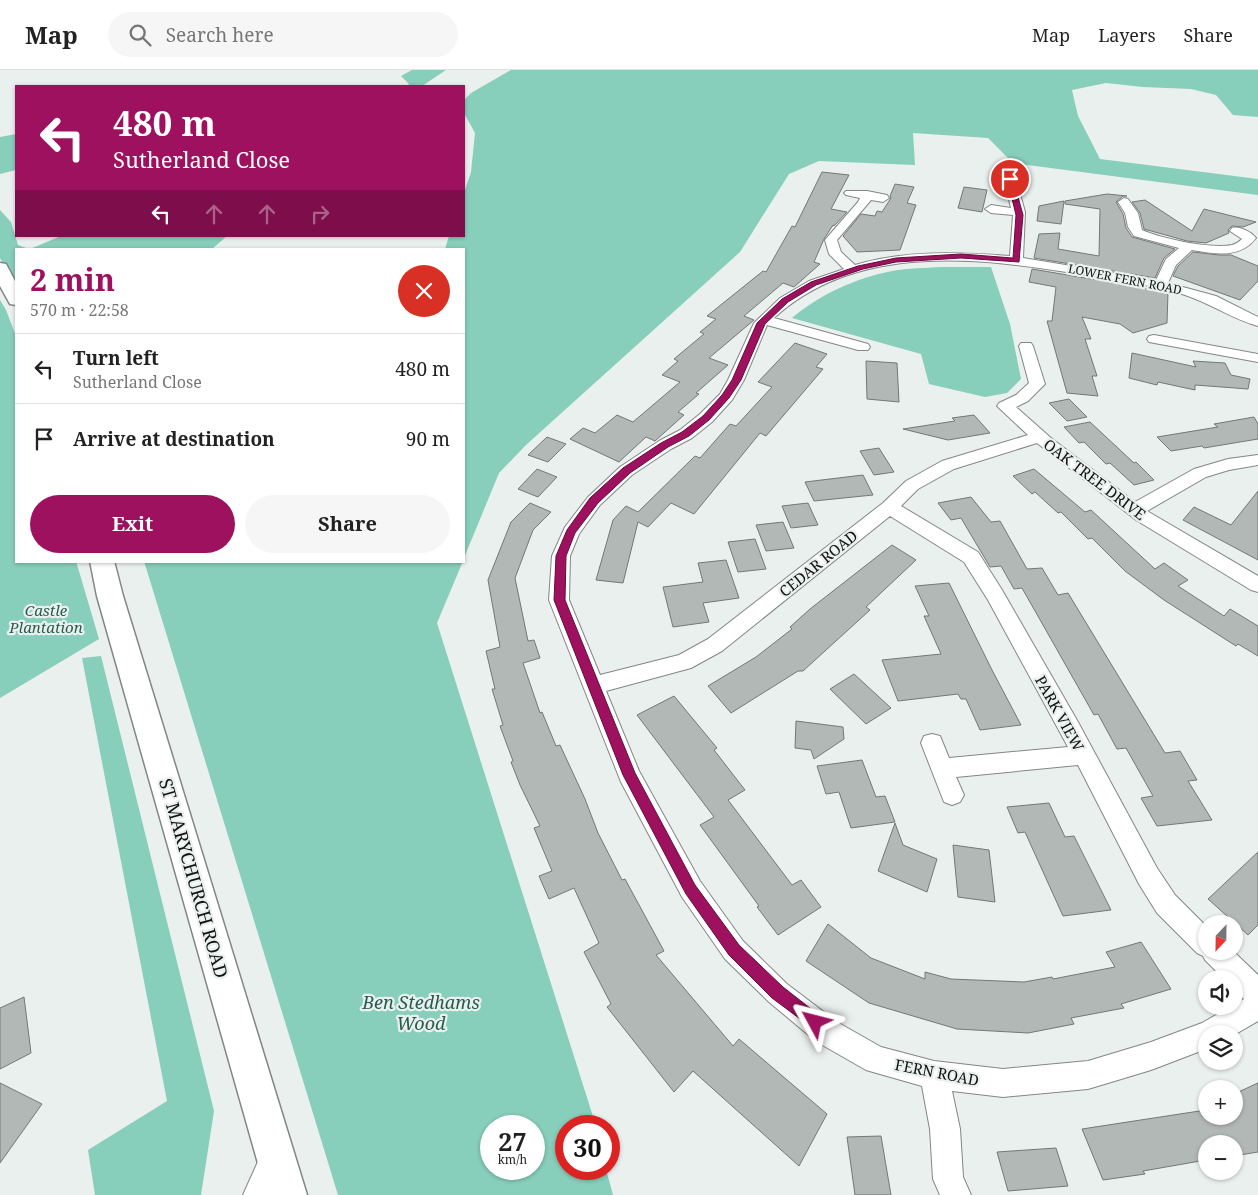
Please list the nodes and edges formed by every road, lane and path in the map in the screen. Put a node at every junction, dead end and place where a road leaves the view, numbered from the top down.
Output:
1 (1010, 179) dead end
2 (850, 192) dead end
3 (868, 195) junction
4 (883, 198) dead end
5 (1122, 206) dead end
6 (991, 209) dead end
7 (1019, 212) junction
8 (1236, 231) dead end
9 (1254, 238) edge
10 (1190, 246) junction
11 (1016, 260) junction
12 (0, 268) edge
13 (853, 270) junction
14 (1161, 285) junction
15 (15, 298) edge
16 (765, 320) junction
17 (1258, 322) edge
18 (1175, 328) dead end
19 (1154, 339) dead end
20 (1175, 343) junction
21 (1026, 346) dead end
22 (851, 349) dead end
23 (1258, 358) edge
24 (1040, 437) junction
25 (1258, 460) edge
26 (889, 507) junction
27 (1134, 510) junction
28 (103, 563) edge
29 (1258, 585) edge
30 (595, 685) junction
31 (932, 743) dead end
32 (1083, 754) junction
33 (942, 768) junction
34 (952, 795) dead end
35 (1198, 936) edge
36 (1223, 960) edge
37 (1258, 994) edge
38 (1258, 1006) edge
39 (1224, 1025) edge
40 (1198, 1038) edge
41 (934, 1075) junction
42 (276, 1157) junction
43 (258, 1195) edge
44 (287, 1195) edge
45 (956, 1195) edge

1 - 7 street
2 - 3 street
3 - 4 street
3 - 13 street
5 - 10 street
6 - 7 street
7 - 11 street
8 - 9 street
9 - 10 street
10 - 14 street
11 - 13 street, FERN ROAD
11 - 14 street, LOWER FERN ROAD
12 - 15 street
13 - 16 street, FERN ROAD
14 - 17 street, LOWER FERN ROAD
16 - 22 street
16 - 30 street, FERN ROAD
18 - 20 street
19 - 20 street
20 - 23 street
21 - 24 street, OAK TREE DRIVE
24 - 26 street, CEDAR ROAD
24 - 27 street, OAK TREE DRIVE
25 - 27 street
26 - 30 street, CEDAR ROAD
26 - 32 street, PARK VIEW
27 - 29 street, OAK TREE DRIVE
28 - 42 street, ST MARYCHURCH ROAD
30 - 41 street, FERN ROAD
31 - 33 street
32 - 33 street
32 - 35 street, PARK VIEW
33 - 34 street
36 - 37 street
38 - 39 street, FERN ROAD
40 - 41 street, FERN ROAD
41 - 45 street
42 - 43 street
42 - 44 street, ST MARYCHURCH ROAD

